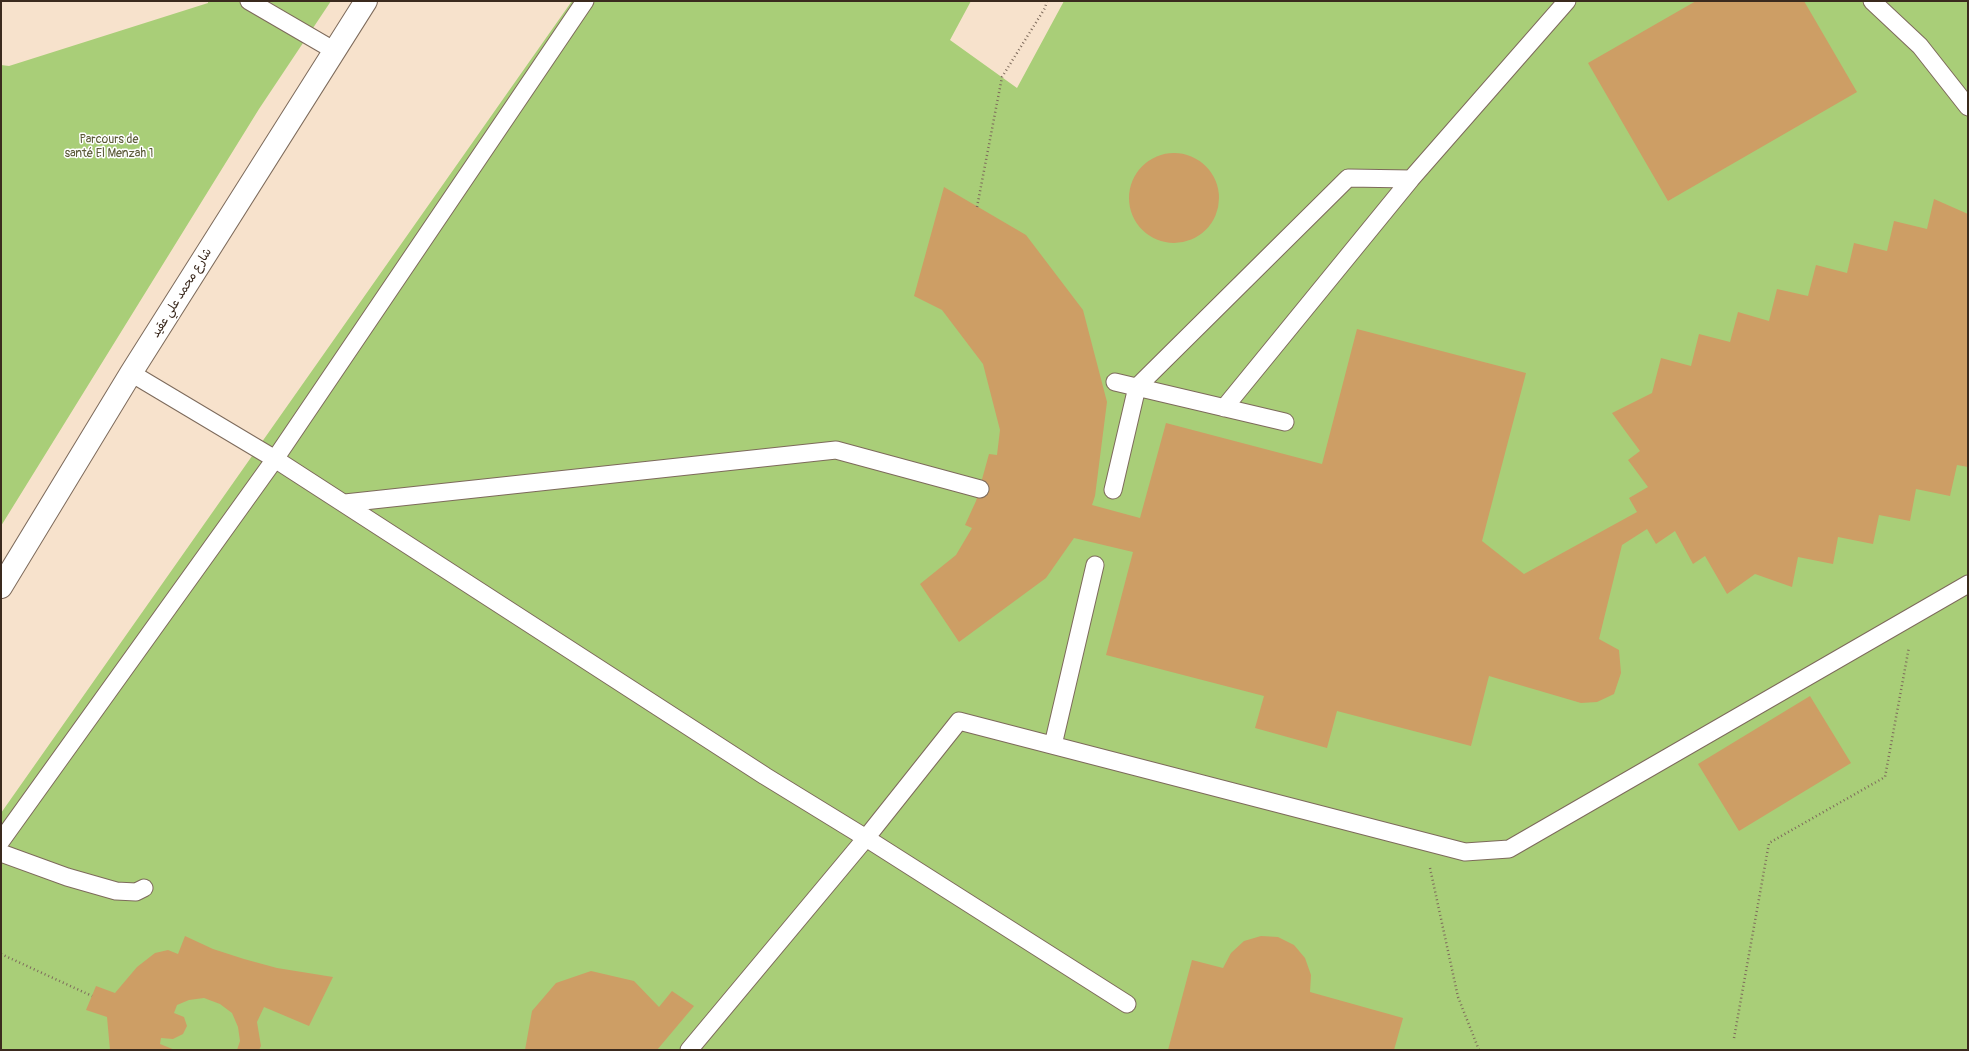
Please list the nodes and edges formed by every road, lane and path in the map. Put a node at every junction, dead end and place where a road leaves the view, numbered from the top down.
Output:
1 (249, 1) edge
2 (366, 1) edge
3 (585, 1) edge
4 (1047, 1) edge
5 (1567, 1) edge
6 (1872, 1) edge
7 (335, 51) junction
8 (1968, 107) edge
9 (1410, 180) junction
10 (977, 207) dead end
11 (131, 373) junction
12 (1115, 382) dead end
13 (1137, 387) junction
14 (1224, 408) junction
15 (1285, 422) dead end
16 (275, 458) junction
17 (980, 489) dead end
18 (1113, 490) dead end
19 (345, 503) junction
20 (1095, 565) dead end
21 (1968, 584) edge
22 (1, 587) edge
23 (1915, 615) junction
24 (1053, 745) junction
25 (866, 838) junction
26 (1, 841) edge
27 (1424, 842) junction
28 (1, 853) edge
29 (144, 888) dead end
30 (1, 954) edge
31 (92, 996) dead end
32 (1126, 1004) dead end
33 (1734, 1038) dead end
34 (689, 1050) edge
35 (1479, 1050) edge

1 - 7 lane
2 - 7 street, شارع محمد علي عقيد
3 - 16 lane
4 - 10 path
5 - 9 lane
6 - 8 lane
7 - 11 street, شارع محمد علي عقيد
9 - 13 lane
9 - 14 lane
11 - 16 lane
11 - 22 street, شارع محمد علي عقيد
12 - 13 lane
13 - 14 lane
13 - 18 lane
14 - 15 lane
16 - 19 lane
16 - 26 lane
17 - 19 lane
19 - 25 lane
20 - 24 lane
21 - 23 lane
23 - 27 lane
23 - 33 path
24 - 25 lane
24 - 27 lane
25 - 32 lane
25 - 34 lane
27 - 35 path
28 - 29 lane
30 - 31 path

